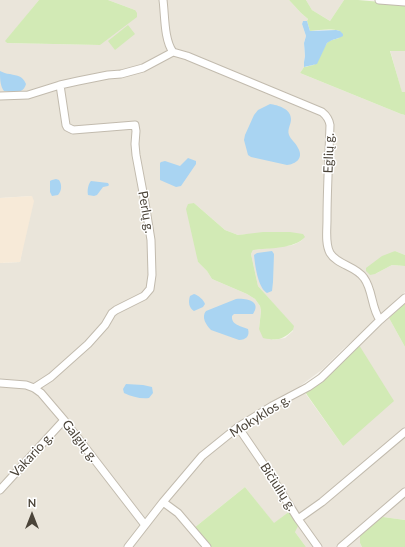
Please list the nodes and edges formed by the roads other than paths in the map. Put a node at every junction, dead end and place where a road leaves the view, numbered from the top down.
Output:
1 (163, 0) edge
2 (378, 0) edge
3 (405, 2) edge
4 (173, 52) junction
5 (60, 85) junction
6 (0, 96) edge
7 (405, 298) edge
8 (380, 320) junction
9 (0, 383) edge
10 (34, 388) junction
11 (64, 420) junction
12 (238, 427) junction
13 (405, 432) edge
14 (0, 490) edge
15 (405, 492) edge
16 (163, 502) junction
17 (298, 519) junction
18 (145, 524) junction
19 (128, 547) edge
20 (207, 547) edge
21 (318, 547) edge
22 (341, 547) edge

1 - 4 street
2 - 3 street
4 - 5 street
4 - 8 street, Eglių g.
5 - 6 street
5 - 10 street, Perlų g.
7 - 8 street, Mokyklos g.
8 - 12 street, Mokyklos g.
9 - 10 street
10 - 11 street, Galgių g.
11 - 14 street, Vakario g.
11 - 18 street, Galgių g.
12 - 16 street, Mokyklos g.
12 - 17 street, Bičiulių g.
13 - 17 street
15 - 22 street
16 - 18 street, Mokyklos g.
16 - 20 street
17 - 21 street, Bičiulių g.
18 - 19 street, Mokyklos g.

